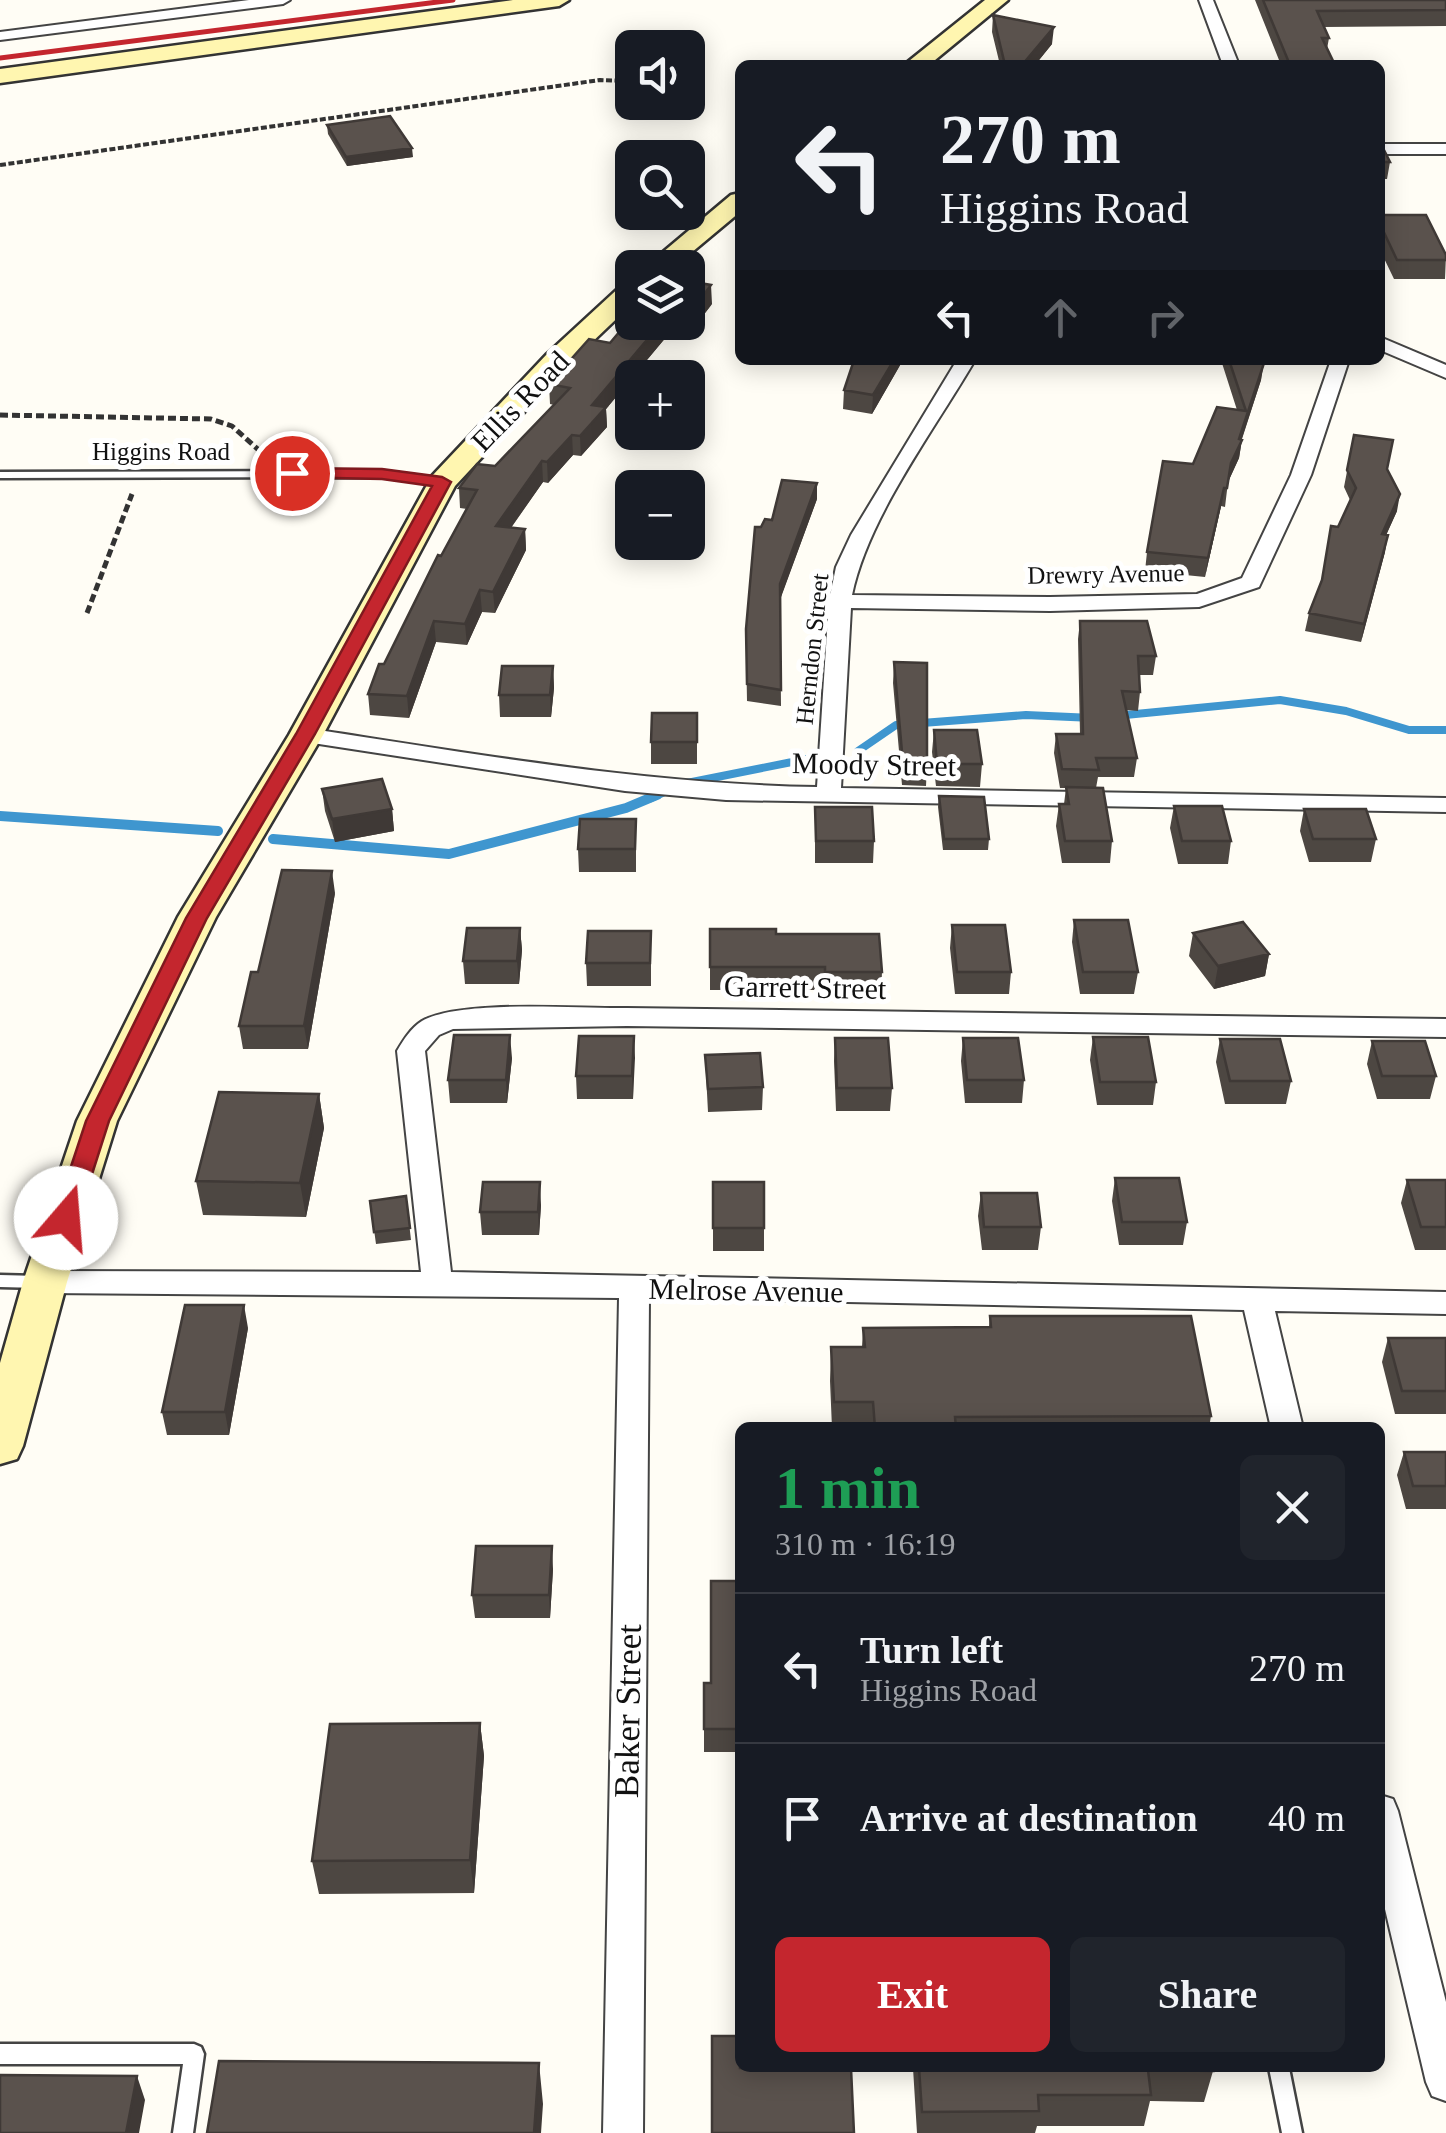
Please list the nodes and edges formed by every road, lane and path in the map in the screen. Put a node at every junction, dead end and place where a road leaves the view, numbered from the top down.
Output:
1 (283, 0) edge
2 (559, 0) edge
3 (998, 0) edge
4 (1206, 0) edge
5 (0, 36) edge
6 (921, 60) edge
7 (1228, 60) edge
8 (0, 76) edge
9 (615, 81) edge
10 (1385, 148) edge
11 (1446, 149) edge
12 (0, 165) edge
13 (735, 204) edge
14 (679, 250) edge
15 (615, 306) edge
16 (1385, 345) edge
17 (963, 365) edge
18 (1338, 365) edge
19 (1446, 372) edge
20 (0, 415) edge
21 (292, 473) junction
22 (140, 474) junction
23 (0, 475) edge
24 (442, 482) junction
25 (840, 601) junction
26 (87, 613) dead end
27 (306, 734) junction
28 (828, 796) junction
29 (1446, 805) edge
30 (1446, 1028) edge
31 (0, 1281) edge
32 (45, 1282) junction
33 (436, 1283) junction
34 (634, 1288) junction
35 (1256, 1300) junction
36 (1446, 1302) edge
37 (1286, 1422) edge
38 (0, 1446) edge
39 (1385, 1836) edge
40 (0, 2054) edge
41 (1280, 2072) edge
42 (1446, 2082) edge
43 (183, 2133) edge
44 (622, 2133) edge
45 (1292, 2133) edge

1 - 5 street
2 - 8 street
3 - 6 street
4 - 7 street
9 - 12 path
10 - 11 street
13 - 14 street
15 - 24 street, Ellis Road
16 - 19 street
17 - 25 street, Herndon Street
18 - 25 street, Drewry Avenue
20 - 21 path
21 - 22 lane, Higgins Road
21 - 24 lane, Higgins Road
22 - 23 lane, Higgins Road
22 - 26 path
24 - 27 street, Ellis Road
25 - 28 street, Herndon Street
27 - 28 street, Moody Street
27 - 32 street, Ellis Road
28 - 29 street, Moody Street
30 - 33 street, Garrett Street
31 - 32 lane
32 - 33 street, Melrose Avenue
32 - 38 street, Ellis Road
33 - 34 street, Melrose Avenue
34 - 35 street, Melrose Avenue
34 - 44 street, Baker Street
35 - 36 street, Melrose Avenue
35 - 37 street
39 - 42 street
40 - 43 lane
41 - 45 lane

